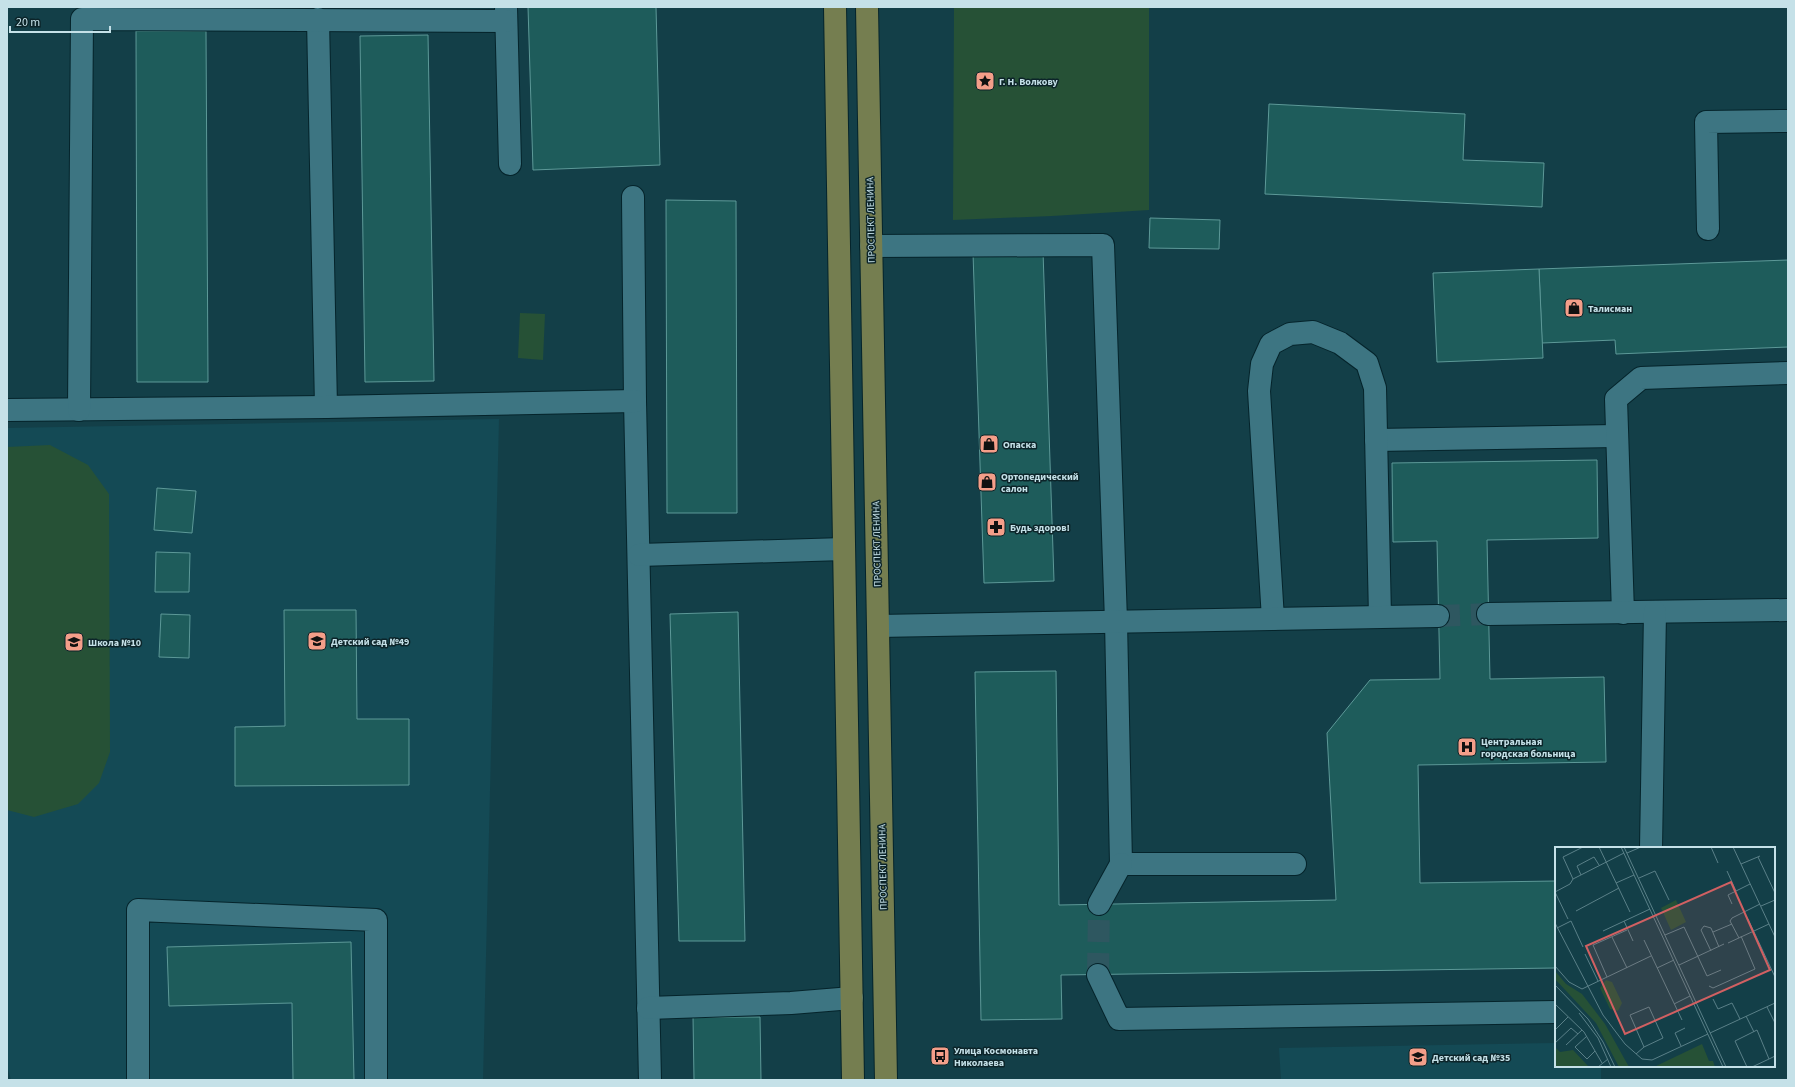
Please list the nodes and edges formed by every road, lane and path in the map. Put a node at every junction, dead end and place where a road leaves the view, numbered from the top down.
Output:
1 (835, 7) edge
2 (868, 7) edge
3 (506, 14) edge
4 (318, 19) junction
5 (1788, 121) edge
6 (510, 164) dead end
7 (634, 197) dead end
8 (1708, 230) dead end
9 (871, 246) junction
10 (1788, 373) edge
11 (635, 401) junction
12 (326, 407) junction
13 (7, 410) edge
14 (79, 410) junction
15 (1616, 436) junction
16 (1376, 440) junction
17 (844, 549) junction
18 (639, 555) junction
19 (1788, 610) edge
20 (1655, 612) junction
21 (1623, 613) junction
22 (1488, 614) tunnel mouth
23 (1438, 616) tunnel mouth
24 (1380, 617) junction
25 (1272, 619) junction
26 (1116, 621) junction
27 (878, 626) junction
28 (1651, 847) edge
29 (1121, 864) junction
30 (1295, 864) dead end
31 (1099, 904) tunnel mouth
32 (1098, 975) tunnel mouth
33 (852, 998) junction
34 (648, 1008) junction
35 (1555, 1012) edge
36 (138, 1080) edge
37 (376, 1080) edge
38 (650, 1080) edge
39 (853, 1080) edge
40 (886, 1080) edge

1 - 17 main road
2 - 9 main road, ПРОСПЕКТ ЛЕНИНА
3 - 4 lane
3 - 6 lane
4 - 12 lane
4 - 14 lane
5 - 8 lane
7 - 11 lane
9 - 26 lane
9 - 27 main road, ПРОСПЕКТ ЛЕНИНА
10 - 15 lane
11 - 12 lane
11 - 18 lane
12 - 14 lane
13 - 14 lane
15 - 16 lane
15 - 21 lane
16 - 24 lane
16 - 25 lane
17 - 18 lane
17 - 33 main road
18 - 34 lane
19 - 20 lane
20 - 21 lane
20 - 28 lane
21 - 22 lane
23 - 24 lane
24 - 25 lane
25 - 26 lane
26 - 27 lane
26 - 29 lane
27 - 40 main road, ПРОСПЕКТ ЛЕНИНА
29 - 30 lane
29 - 31 lane
32 - 35 lane
33 - 34 lane
33 - 39 main road
34 - 38 lane
36 - 37 lane

